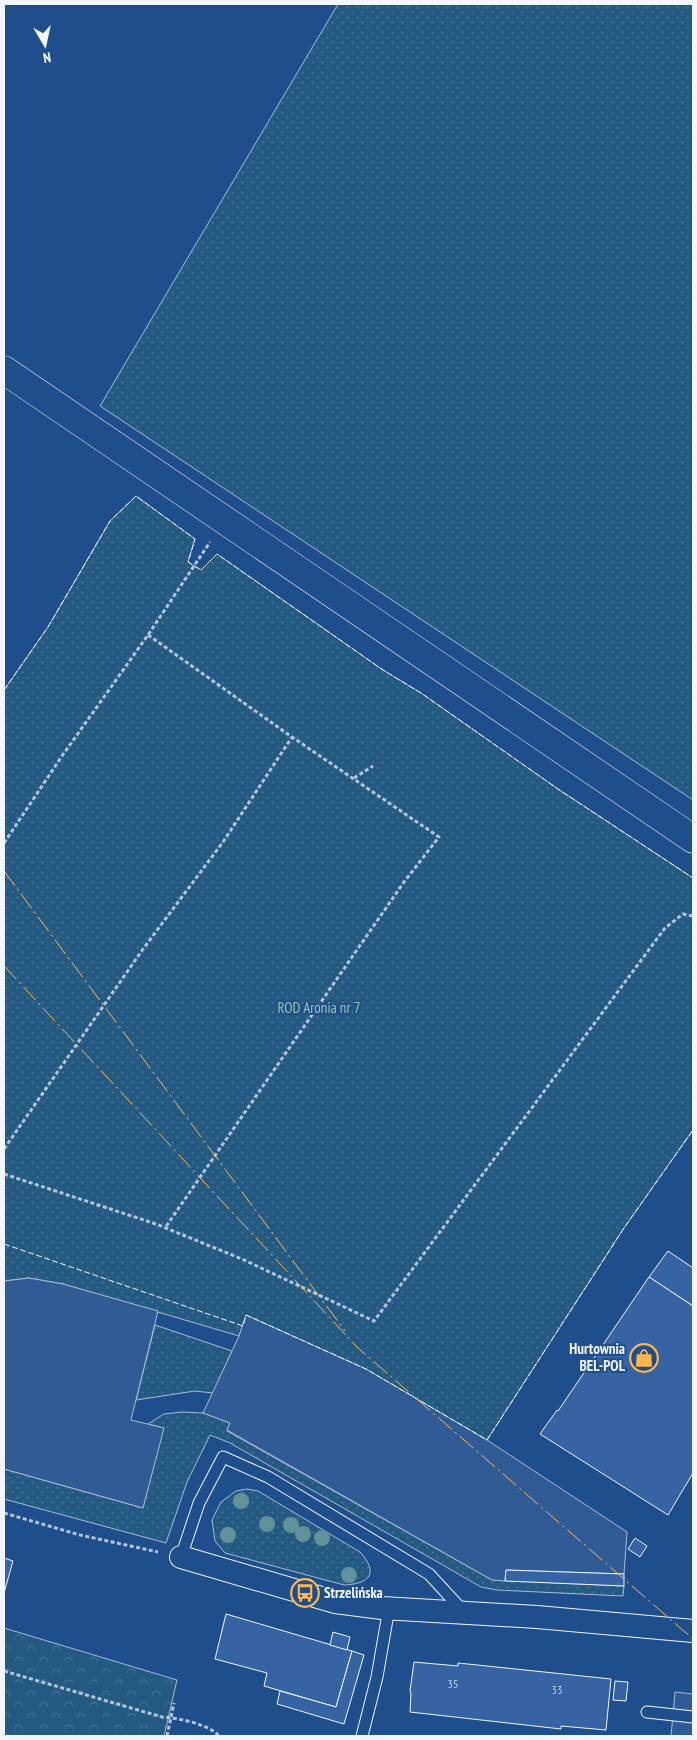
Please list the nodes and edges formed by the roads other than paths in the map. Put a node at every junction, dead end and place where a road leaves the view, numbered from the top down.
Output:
1 (4, 370) edge
2 (693, 839) edge
3 (181, 1558) joint
4 (389, 1608) junction
5 (464, 1612) junction
6 (693, 1632) edge
7 (647, 1712) dead end
8 (693, 1717) edge
9 (362, 1736) edge

1 - 2 main road
3 - 4 street
3 - 5 lane
4 - 5 street
4 - 9 lane
5 - 6 street
7 - 8 lane

